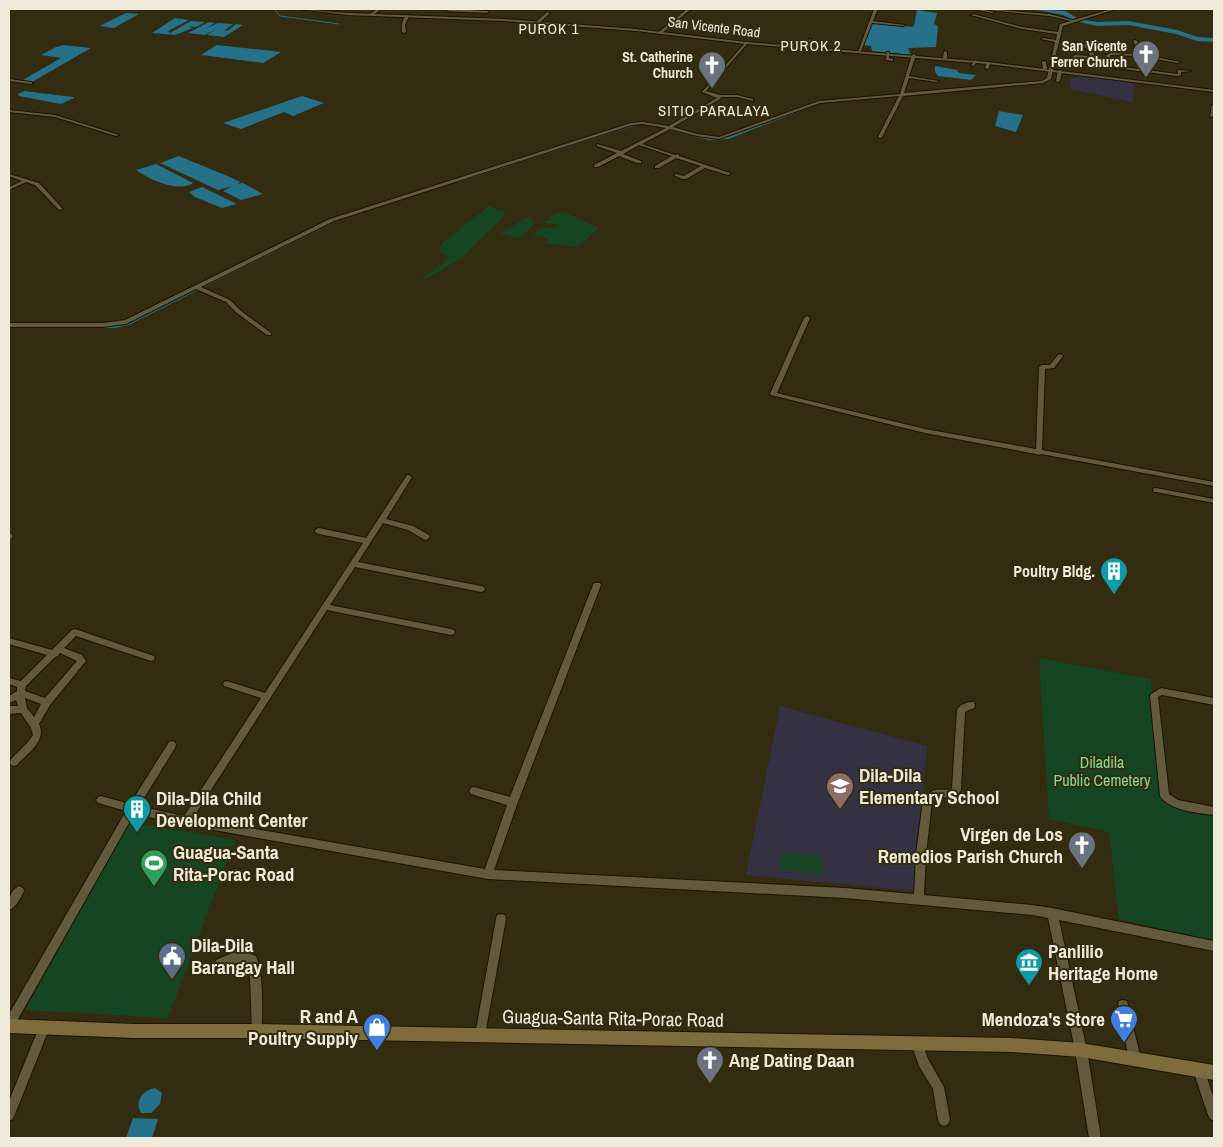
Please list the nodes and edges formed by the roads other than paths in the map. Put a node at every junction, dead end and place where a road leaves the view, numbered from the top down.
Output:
1 (300, 9) edge
2 (379, 9) edge
3 (450, 9) edge
4 (469, 9) edge
5 (689, 9) edge
6 (876, 9) edge
7 (975, 9) edge
8 (987, 9) edge
9 (1115, 9) edge
10 (488, 10) edge
11 (548, 12) dead end
12 (995, 12) junction
13 (1034, 14) junction
14 (371, 15) junction
15 (973, 15) dead end
16 (407, 16) junction
17 (481, 18) junction
18 (1075, 19) junction
19 (992, 20) junction
20 (540, 22) junction
21 (871, 22) junction
22 (1030, 23) dead end
23 (903, 25) dead end
24 (535, 29) dead end
25 (1033, 30) junction
26 (404, 32) dead end
27 (660, 32) junction
28 (1058, 33) junction
29 (1043, 39) dead end
30 (810, 40) dead end
31 (1056, 41) junction
32 (1135, 41) dead end
33 (746, 43) junction
34 (1080, 43) dead end
35 (810, 48) junction
36 (859, 51) junction
37 (945, 52) dead end
38 (888, 53) junction
39 (914, 55) junction
40 (1137, 55) junction
41 (1177, 56) dead end
42 (945, 58) junction
43 (1053, 59) junction
44 (1095, 59) junction
45 (892, 60) dead end
46 (1069, 61) junction
47 (1044, 62) dead end
48 (1076, 62) dead end
49 (1140, 64) dead end
50 (1118, 67) junction
51 (1131, 69) junction
52 (1048, 70) junction
53 (1060, 71) junction
54 (1189, 71) dead end
55 (907, 77) junction
56 (1117, 78) junction
57 (9, 80) edge
58 (937, 81) dead end
59 (1058, 81) dead end
60 (31, 83) dead end
61 (1214, 91) edge
62 (900, 94) junction
63 (720, 96) junction
64 (752, 100) dead end
65 (1214, 105) edge
66 (9, 110) edge
67 (1211, 116) dead end
68 (670, 127) junction
69 (117, 135) dead end
70 (880, 137) dead end
71 (639, 144) junction
72 (599, 145) dead end
73 (620, 154) junction
74 (677, 155) junction
75 (639, 162) dead end
76 (596, 166) dead end
77 (705, 166) junction
78 (657, 167) dead end
79 (728, 174) dead end
80 (9, 175) edge
81 (676, 175) dead end
82 (27, 180) junction
83 (9, 189) edge
84 (61, 209) dead end
85 (198, 288) junction
86 (807, 318) dead end
87 (9, 325) edge
88 (269, 334) dead end
89 (1060, 356) dead end
90 (1039, 453) junction
91 (408, 477) dead end
92 (1214, 484) edge
93 (1156, 490) dead end
94 (1214, 501) edge
95 (381, 520) junction
96 (318, 531) dead end
97 (426, 537) dead end
98 (368, 541) junction
99 (353, 564) junction
100 (597, 585) dead end
101 (481, 590) dead end
102 (326, 606) junction
103 (451, 632) dead end
104 (9, 641) edge
105 (57, 651) junction
106 (151, 658) dead end
107 (9, 681) edge
108 (227, 684) dead end
109 (21, 689) junction
110 (267, 697) junction
111 (9, 700) edge
112 (47, 702) junction
113 (1214, 702) edge
114 (971, 705) dead end
115 (22, 709) junction
116 (9, 710) edge
117 (34, 724) junction
118 (172, 745) dead end
119 (14, 762) dead end
120 (474, 791) dead end
121 (101, 800) dead end
122 (513, 802) junction
123 (132, 809) junction
124 (1214, 811) edge
125 (186, 821) junction
126 (488, 874) junction
127 (19, 891) dead end
128 (919, 900) junction
129 (9, 905) edge
130 (1052, 913) junction
131 (501, 919) dead end
132 (1214, 946) edge
133 (220, 964) dead end
134 (1123, 1005) dead end
135 (9, 1025) edge
136 (44, 1029) junction
137 (256, 1031) junction
138 (480, 1035) junction
139 (917, 1043) junction
140 (1081, 1050) junction
141 (1135, 1059) junction
142 (1199, 1070) junction
143 (1214, 1073) edge
144 (9, 1115) edge
145 (1214, 1115) edge
146 (944, 1120) dead end
147 (1095, 1138) edge

1 - 14 street, San Vicente Road
2 - 14 street
3 - 4 street
4 - 10 street
5 - 27 street
6 - 21 street
7 - 12 street
8 - 13 street
9 - 18 street
10 - 17 street
11 - 20 street
12 - 13 street
12 - 19 street
13 - 18 street
14 - 16 street, San Vicente Road
15 - 19 street
16 - 17 street, San Vicente Road
16 - 26 street
17 - 20 street, San Vicente Road
18 - 28 street
19 - 25 street
20 - 24 street
20 - 27 street, San Vicente Road
21 - 23 street
21 - 36 street
22 - 25 street
25 - 28 street
27 - 33 street, San Vicente Road
28 - 31 street
29 - 31 street
30 - 35 street
31 - 43 street
32 - 40 street
33 - 35 street, San Vicente Road
33 - 63 street
34 - 44 street
35 - 36 street, San Vicente Road
36 - 38 street, San Vicente Road
37 - 42 street
38 - 39 street, San Vicente Road
38 - 45 street
39 - 42 street, San Vicente Road
39 - 55 street
40 - 41 street
40 - 44 street
42 - 52 street, San Vicente Road
43 - 46 street
43 - 52 street
44 - 46 street
44 - 50 street
46 - 48 street
47 - 52 street
49 - 51 street
50 - 51 street
50 - 56 street
51 - 54 street
52 - 53 street, San Vicente Road
52 - 62 street
53 - 56 street, San Vicente Road
53 - 59 street
55 - 58 street
55 - 62 street
56 - 61 street, San Vicente Road
57 - 60 street
62 - 68 street
62 - 70 street
63 - 64 street
63 - 68 street
65 - 67 street
66 - 69 street
68 - 71 street
68 - 85 street
71 - 73 street
71 - 74 street
72 - 73 street
73 - 75 street
73 - 76 street
74 - 77 street
74 - 78 street
77 - 79 street
77 - 81 street
80 - 82 street
82 - 83 street
82 - 84 street
85 - 87 street
85 - 88 street
86 - 90 street
89 - 90 street
90 - 92 street
91 - 95 street
93 - 94 street
95 - 97 street
95 - 98 street
96 - 98 street
98 - 99 street
99 - 101 street
99 - 102 street
100 - 122 street
102 - 103 street
102 - 110 street
104 - 105 street
105 - 106 street
105 - 109 street
105 - 112 street
107 - 109 street
108 - 110 street
109 - 111 street
109 - 112 street
109 - 115 street
110 - 125 street
112 - 117 street
113 - 124 street
114 - 128 street
115 - 116 street
115 - 117 street
117 - 119 street
118 - 123 street
120 - 122 street
121 - 123 street
122 - 126 street
123 - 125 street
123 - 135 street
125 - 126 street
126 - 128 street
127 - 129 street
128 - 130 street
130 - 132 street
130 - 140 street
131 - 138 street
133 - 137 street
134 - 141 street
135 - 136 main road, Guagua-Santa Rita-Porac Road
136 - 137 main road, Guagua-Santa Rita-Porac Road
136 - 144 street
137 - 138 main road, Guagua-Santa Rita-Porac Road
138 - 139 main road, Guagua-Santa Rita-Porac Road
139 - 140 main road, Guagua-Santa Rita-Porac Road
139 - 146 street
140 - 141 main road, Guagua-Santa Rita-Porac Road
140 - 147 street
141 - 142 main road, Guagua-Santa Rita-Porac Road
142 - 143 main road, Guagua-Santa Rita-Porac Road
142 - 145 street

